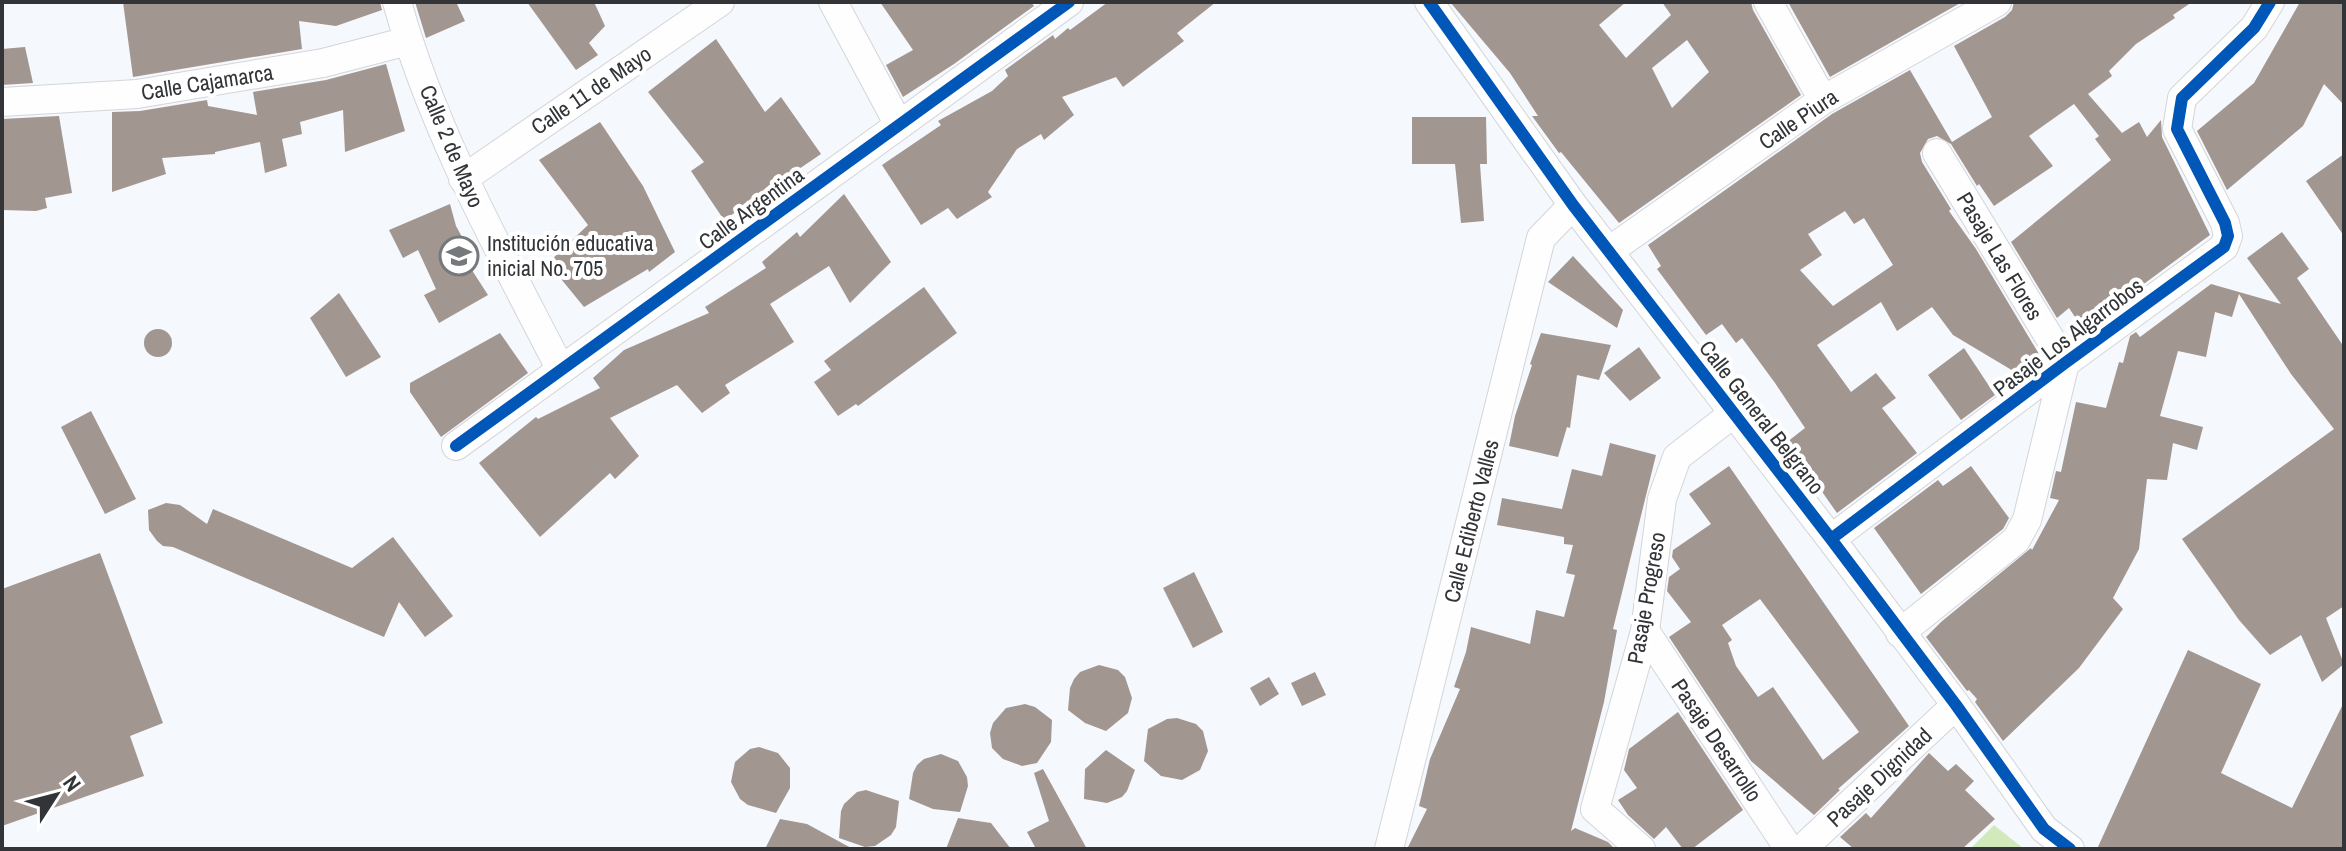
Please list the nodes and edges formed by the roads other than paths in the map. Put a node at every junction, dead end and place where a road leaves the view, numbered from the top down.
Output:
1 (397, 2) edge
2 (720, 2) edge
3 (833, 2) edge
4 (1069, 2) edge
5 (1429, 2) edge
6 (1768, 2) edge
7 (1997, 2) edge
8 (2270, 2) edge
9 (408, 41) junction
10 (1823, 100) junction
11 (2, 102) edge
12 (899, 125) junction
13 (1937, 153) dead end
14 (463, 179) junction
15 (1573, 205) junction
16 (1609, 251) junction
17 (2065, 363) junction
18 (561, 370) junction
19 (1734, 413) junction
20 (456, 446) dead end
21 (1831, 539) junction
22 (1645, 631) junction
23 (1900, 633) junction
24 (1956, 705) junction
25 (1389, 849) edge
26 (1641, 849) edge
27 (1789, 849) edge
28 (1802, 849) edge
29 (2070, 849) edge

1 - 9 street, Calle 2 de Mayo
2 - 14 street, Calle 11 de Mayo
3 - 12 street
4 - 12 street, Calle Argentina
5 - 15 street, Calle General Belgrano
6 - 10 street
7 - 10 street, Calle Piura
8 - 17 street, Pasaje Los Algarrobos
9 - 11 street, Calle Cajamarca
9 - 14 street, Calle 2 de Mayo
10 - 16 street, Calle Piura
12 - 18 street, Calle Argentina
13 - 17 street, Pasaje Las Flores
14 - 18 street, Calle 2 de Mayo
15 - 16 street, Calle General Belgrano
15 - 25 street, Calle Ediberto Valles
16 - 19 street, Calle General Belgrano
17 - 21 street, Pasaje Los Algarrobos
17 - 23 street
18 - 20 street, Calle Argentina
19 - 21 street, Calle General Belgrano
19 - 22 street, Pasaje Progreso
21 - 23 street, Calle General Belgrano
22 - 26 street, Pasaje Progreso
22 - 27 street, Pasaje Desarrollo
23 - 24 street, Calle General Belgrano
24 - 28 street, Pasaje Dignidad
24 - 29 street, Calle General Belgrano

